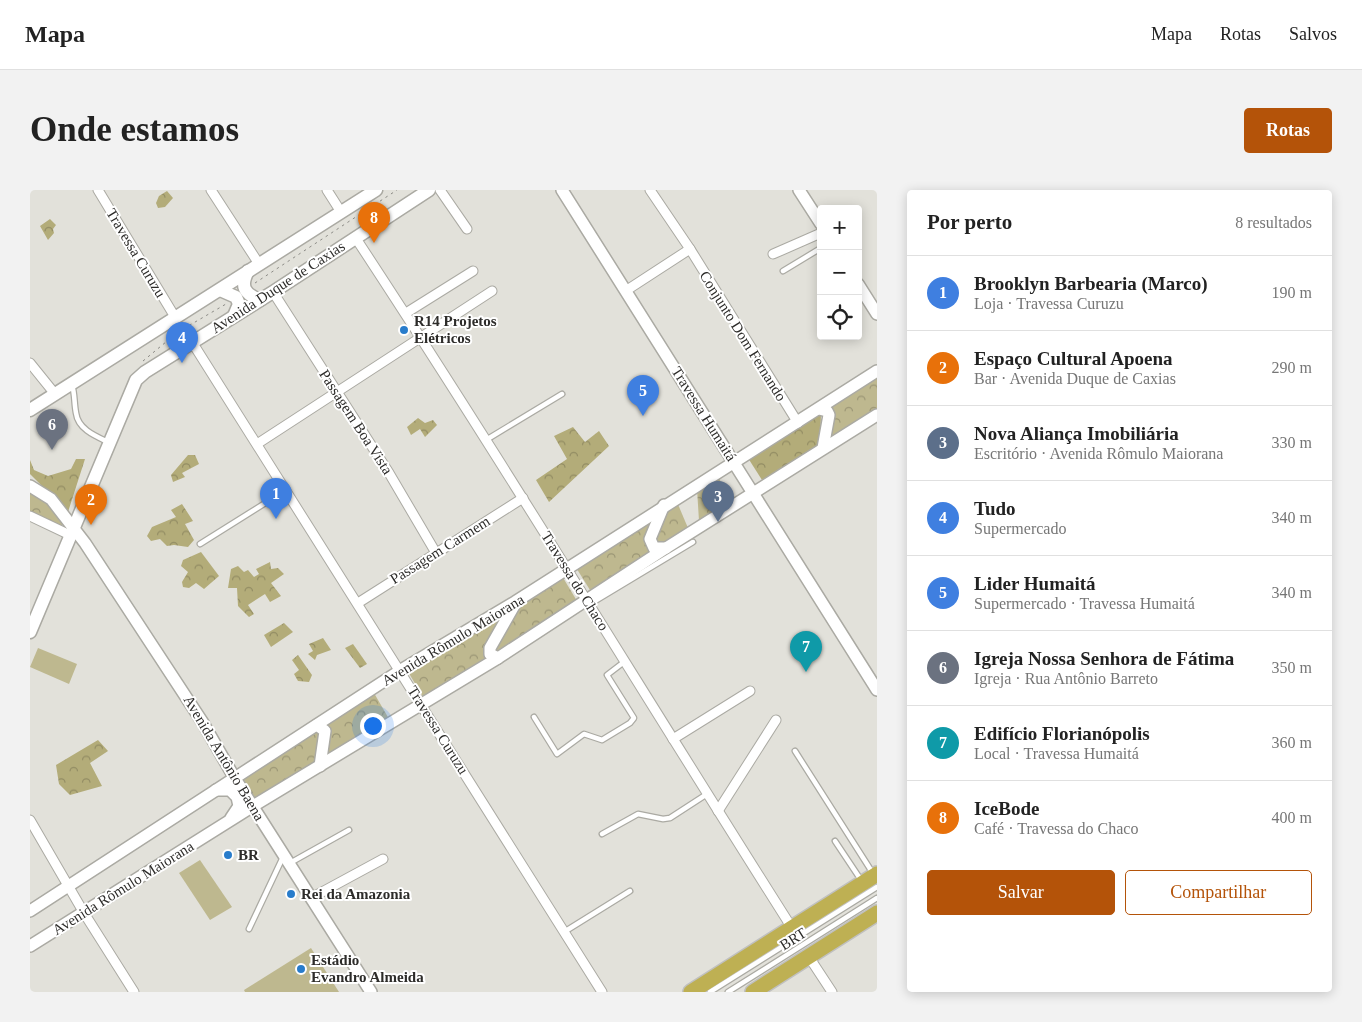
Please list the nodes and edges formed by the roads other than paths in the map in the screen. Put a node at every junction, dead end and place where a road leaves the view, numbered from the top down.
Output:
1 (98, 190) edge
2 (211, 190) edge
3 (327, 190) edge
4 (376, 190) edge
5 (428, 190) edge
6 (440, 190) edge
7 (562, 190) edge
8 (650, 190) edge
9 (799, 190) edge
10 (341, 212) junction
11 (817, 218) edge
12 (467, 229) dead end
13 (817, 235) edge
14 (356, 237) junction
15 (690, 249) junction
16 (818, 250) edge
17 (773, 254) dead end
18 (259, 264) junction
19 (474, 270) dead end
20 (248, 271) junction
21 (783, 271) dead end
22 (220, 290) junction
23 (627, 290) junction
24 (862, 290) edge
25 (492, 291) dead end
26 (273, 292) junction
27 (240, 294) junction
28 (260, 300) junction
29 (406, 313) junction
30 (877, 314) edge
31 (234, 316) junction
32 (175, 317) junction
33 (421, 336) junction
34 (192, 342) junction
35 (30, 363) edge
36 (877, 371) edge
37 (71, 383) junction
38 (337, 392) junction
39 (55, 394) junction
40 (562, 394) dead end
41 (819, 409) junction
42 (30, 410) edge
43 (877, 415) edge
44 (798, 423) junction
45 (486, 440) junction
46 (109, 442) junction
47 (257, 444) junction
48 (823, 448) junction
49 (734, 463) junction
50 (30, 486) edge
51 (286, 490) junction
52 (752, 494) junction
53 (523, 498) junction
54 (664, 505) junction
55 (30, 516) edge
56 (72, 531) junction
57 (693, 542) dead end
58 (200, 544) dead end
59 (666, 548) junction
60 (436, 553) junction
61 (568, 567) junction
62 (516, 602) junction
63 (589, 602) junction
64 (358, 603) junction
65 (32, 624) edge
66 (498, 658) junction
67 (624, 662) junction
68 (401, 670) junction
69 (877, 690) edge
70 (750, 691) dead end
71 (422, 706) junction
72 (534, 717) dead end
73 (776, 720) dead end
74 (317, 725) junction
75 (673, 739) junction
76 (795, 751) dead end
77 (320, 766) junction
78 (234, 777) junction
79 (216, 790) junction
80 (707, 794) junction
81 (252, 806) junction
82 (718, 811) junction
83 (30, 820) edge
84 (229, 821) junction
85 (349, 830) dead end
86 (602, 834) dead end
87 (835, 841) dead end
88 (383, 858) dead end
89 (287, 860) junction
90 (873, 880) edge
91 (69, 886) junction
92 (630, 891) dead end
93 (310, 898) junction
94 (877, 898) edge
95 (30, 911) edge
96 (84, 913) junction
97 (877, 913) edge
98 (792, 928) junction
99 (249, 929) dead end
100 (564, 932) junction
101 (30, 946) edge
102 (809, 957) junction
103 (134, 992) edge
104 (371, 992) edge
105 (602, 992) edge
106 (691, 992) edge
107 (710, 992) edge
108 (728, 992) edge
109 (753, 992) edge
110 (832, 992) edge

1 - 32 street, Travessa Curuzu
2 - 18 street
3 - 10 street
4 - 10 main road, Avenida Duque de Caxias
5 - 14 main road, Avenida Duque de Caxias
6 - 12 street
7 - 23 street, Travessa Humaitá
8 - 15 street, Conjunto Dom Fernando
9 - 11 street
10 - 18 main road, Avenida Duque de Caxias
13 - 17 street
14 - 26 main road, Avenida Duque de Caxias
14 - 29 street, Travessa do Chaco
15 - 23 street
15 - 44 street, Conjunto Dom Fernando
16 - 21 lane
18 - 20 main road, Avenida Duque de Caxias
19 - 29 street
20 - 22 main road, Avenida Duque de Caxias
20 - 27 main road
22 - 27 main road
22 - 32 main road, Avenida Duque de Caxias
23 - 49 street, Travessa Humaitá
24 - 30 street
25 - 33 street
26 - 28 main road, Avenida Duque de Caxias
26 - 38 street, Passagem Boa Vista
27 - 28 main road
27 - 31 main road
28 - 31 main road, Avenida Duque de Caxias
29 - 33 street, Travessa do Chaco
31 - 34 main road, Avenida Duque de Caxias
32 - 37 main road, Avenida Duque de Caxias
33 - 38 street
33 - 45 street, Travessa do Chaco
34 - 46 main road, Avenida Duque de Caxias
34 - 47 street, Travessa Curuzu
35 - 39 street
36 - 41 street, Avenida Rômulo Maiorana
37 - 39 main road, Avenida Duque de Caxias
37 - 46 lane
38 - 47 street
38 - 60 street, Passagem Boa Vista
39 - 42 main road, Avenida Duque de Caxias
40 - 45 lane
41 - 44 street, Avenida Rômulo Maiorana
41 - 48 street
43 - 48 street, Avenida Rômulo Maiorana
44 - 49 street, Avenida Rômulo Maiorana
45 - 53 street, Travessa do Chaco
46 - 56 main road
47 - 51 street, Travessa Curuzu
48 - 52 street, Avenida Rômulo Maiorana
49 - 52 street, Travessa Humaitá
49 - 54 street, Avenida Rômulo Maiorana
50 - 56 street, Avenida Antônio Baena
51 - 58 lane
51 - 64 street, Travessa Curuzu
52 - 59 street, Avenida Rômulo Maiorana
52 - 69 street, Travessa Humaitá
53 - 60 street, Passagem Carmem
53 - 61 street, Travessa do Chaco
54 - 59 street
54 - 61 street, Avenida Rômulo Maiorana
55 - 56 street
56 - 65 main road
56 - 78 street, Avenida Antônio Baena
57 - 63 lane
59 - 63 street, Avenida Rômulo Maiorana
60 - 64 street, Passagem Carmem
61 - 62 street, Avenida Rômulo Maiorana
61 - 63 street, Travessa do Chaco
62 - 66 street
62 - 68 street, Avenida Rômulo Maiorana
63 - 66 street, Avenida Rômulo Maiorana
63 - 67 street, Travessa do Chaco
64 - 68 street, Travessa Curuzu
66 - 71 street, Avenida Rômulo Maiorana
67 - 72 lane
67 - 75 street, Travessa do Chaco
68 - 71 street, Travessa Curuzu
68 - 74 street, Avenida Rômulo Maiorana
70 - 75 street
71 - 77 street, Avenida Rômulo Maiorana
71 - 100 street, Travessa Curuzu
73 - 82 street
74 - 77 street
74 - 78 street, Avenida Rômulo Maiorana
75 - 80 street, Travessa do Chaco
76 - 90 lane
77 - 81 street, Avenida Rômulo Maiorana
78 - 79 street, Avenida Rômulo Maiorana
78 - 81 street, Avenida Antônio Baena
79 - 84 street
79 - 91 street, Avenida Rômulo Maiorana
80 - 82 street, Travessa do Chaco
80 - 86 lane
81 - 84 street, Avenida Rômulo Maiorana
81 - 89 street, Avenida Antônio Baena
82 - 98 street, Travessa do Chaco
83 - 91 street
84 - 96 street, Avenida Rômulo Maiorana
85 - 89 lane
87 - 90 lane
88 - 93 street
89 - 93 street, Avenida Antônio Baena
89 - 99 lane
90 - 98 highway
90 - 107 lane, BRT
91 - 95 street, Avenida Rômulo Maiorana
91 - 96 street
92 - 100 lane
93 - 104 street, Avenida Antônio Baena
94 - 108 lane, BRT
96 - 101 street, Avenida Rômulo Maiorana
96 - 103 street
97 - 102 highway
98 - 106 highway
100 - 105 street, Travessa Curuzu
102 - 109 highway
102 - 110 street

